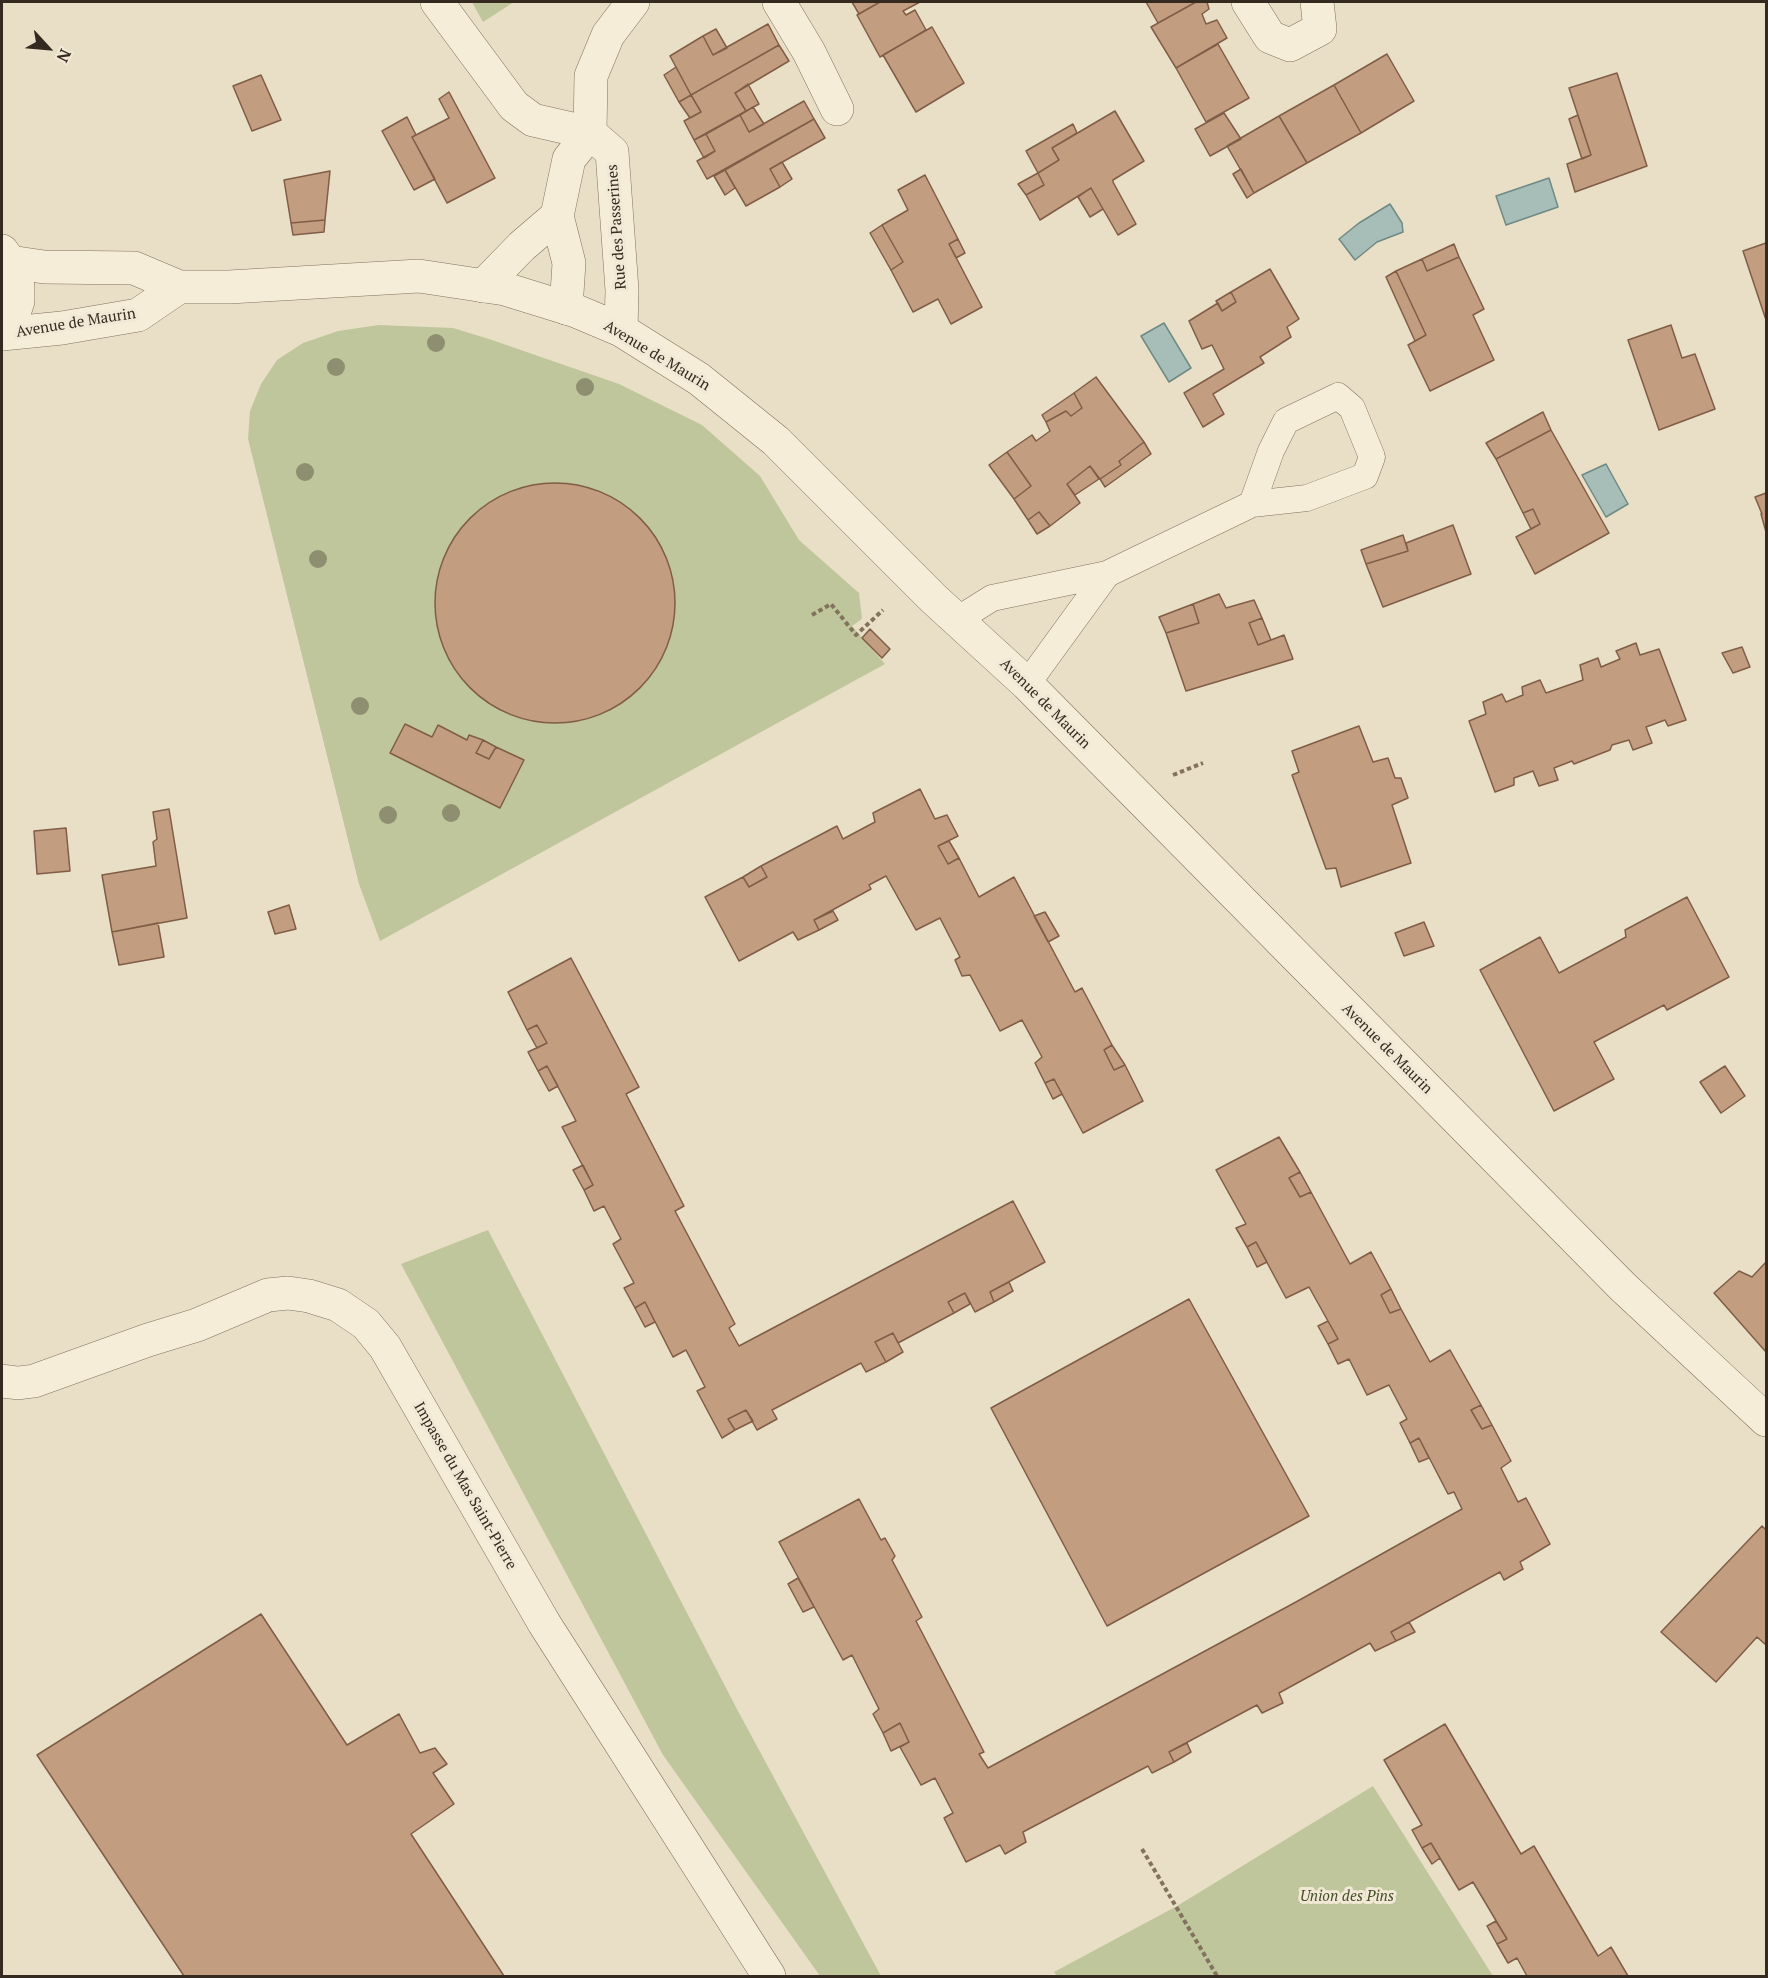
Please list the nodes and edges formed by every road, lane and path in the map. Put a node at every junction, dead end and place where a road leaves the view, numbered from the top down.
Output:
1 (437, 2) edge
2 (633, 2) edge
3 (779, 2) edge
4 (1248, 2) edge
5 (1317, 2) edge
6 (837, 109) dead end
7 (590, 133) junction
8 (557, 216) junction
9 (6, 257) edge
10 (483, 286) junction
11 (179, 287) junction
12 (566, 308) junction
13 (621, 330) junction
14 (2, 333) edge
15 (1252, 504) junction
16 (1107, 574) junction
17 (883, 610) dead end
18 (812, 615) dead end
19 (957, 620) junction
20 (1027, 684) junction
21 (2, 1383) edge
22 (1767, 1420) edge
23 (1142, 1849) dead end
24 (770, 1977) edge
25 (1217, 1977) edge

1 - 7 street
2 - 7 street
3 - 6 street
4 - 5 street
7 - 8 street
7 - 13 street, Rue des Passerines
8 - 10 street
8 - 12 street
9 - 11 street, Avenue de Maurin
9 - 14 street
10 - 11 street, Avenue de Maurin
10 - 12 street, Avenue de Maurin
11 - 14 street, Avenue de Maurin
12 - 13 street, Avenue de Maurin
13 - 19 street, Avenue de Maurin
15 - 15 lane
15 - 16 lane
16 - 19 lane
16 - 20 lane
17 - 18 path
19 - 20 street, Avenue de Maurin
20 - 22 street, Avenue de Maurin
21 - 24 street, Impasse du Mas Saint-Pierre
23 - 25 path

